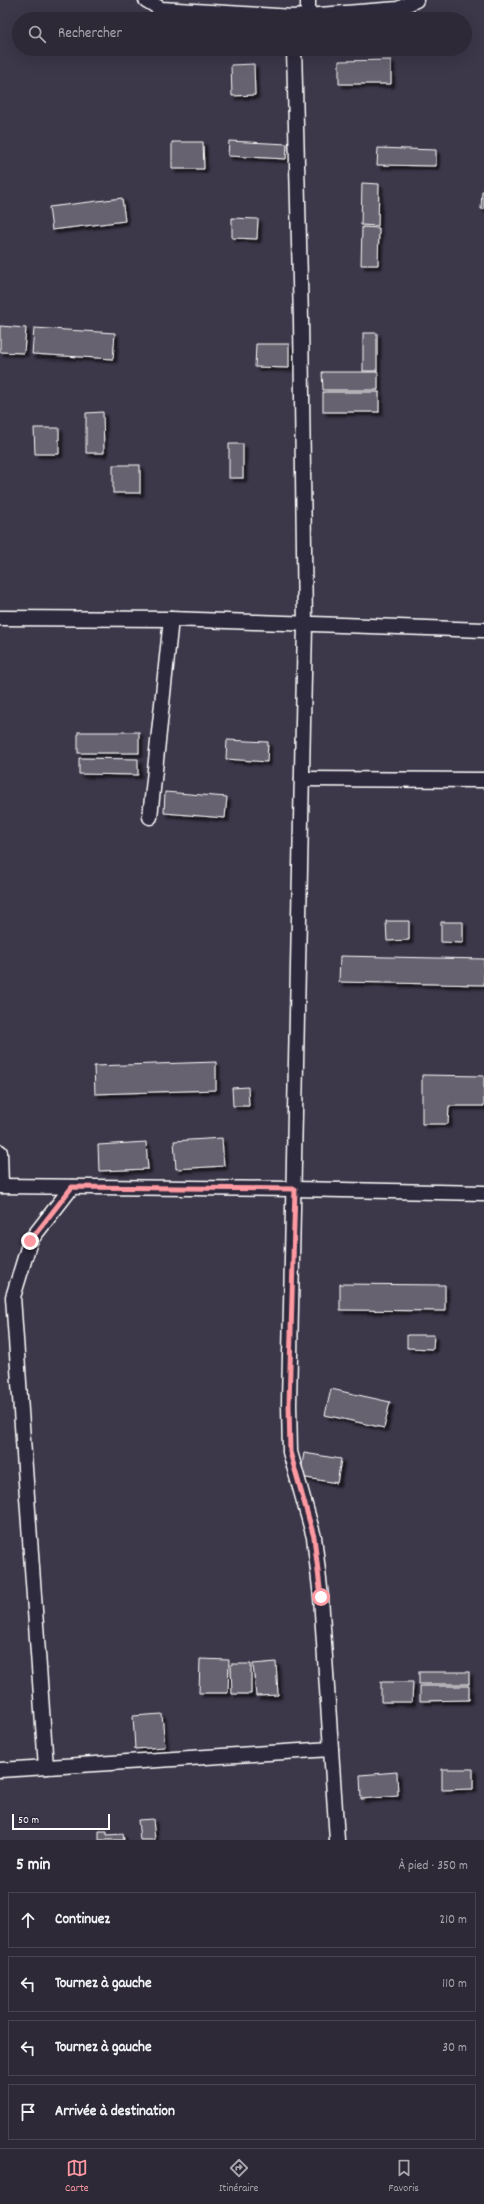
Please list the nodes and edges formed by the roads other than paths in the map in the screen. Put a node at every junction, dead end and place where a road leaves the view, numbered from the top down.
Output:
1 (146, 0) edge
2 (308, 0) edge
3 (416, 0) edge
4 (205, 12) edge
5 (308, 12) edge
6 (359, 12) edge
7 (294, 56) edge
8 (0, 618) edge
9 (171, 619) junction
10 (305, 625) junction
11 (484, 630) edge
12 (302, 779) junction
13 (484, 780) edge
14 (150, 817) dead end
15 (0, 1152) edge
16 (0, 1186) edge
17 (72, 1187) junction
18 (295, 1189) junction
19 (484, 1193) edge
20 (331, 1749) junction
21 (46, 1767) junction
22 (0, 1770) edge
23 (337, 1840) edge

1 - 4 street
2 - 5 street
3 - 6 street
7 - 10 street
8 - 9 street
9 - 10 street
9 - 14 street
10 - 11 street
10 - 12 street
12 - 13 street
12 - 18 street
15 - 16 street
16 - 17 street
17 - 18 street
17 - 21 street
18 - 19 street
18 - 20 street
20 - 21 street
20 - 23 street
21 - 22 street

